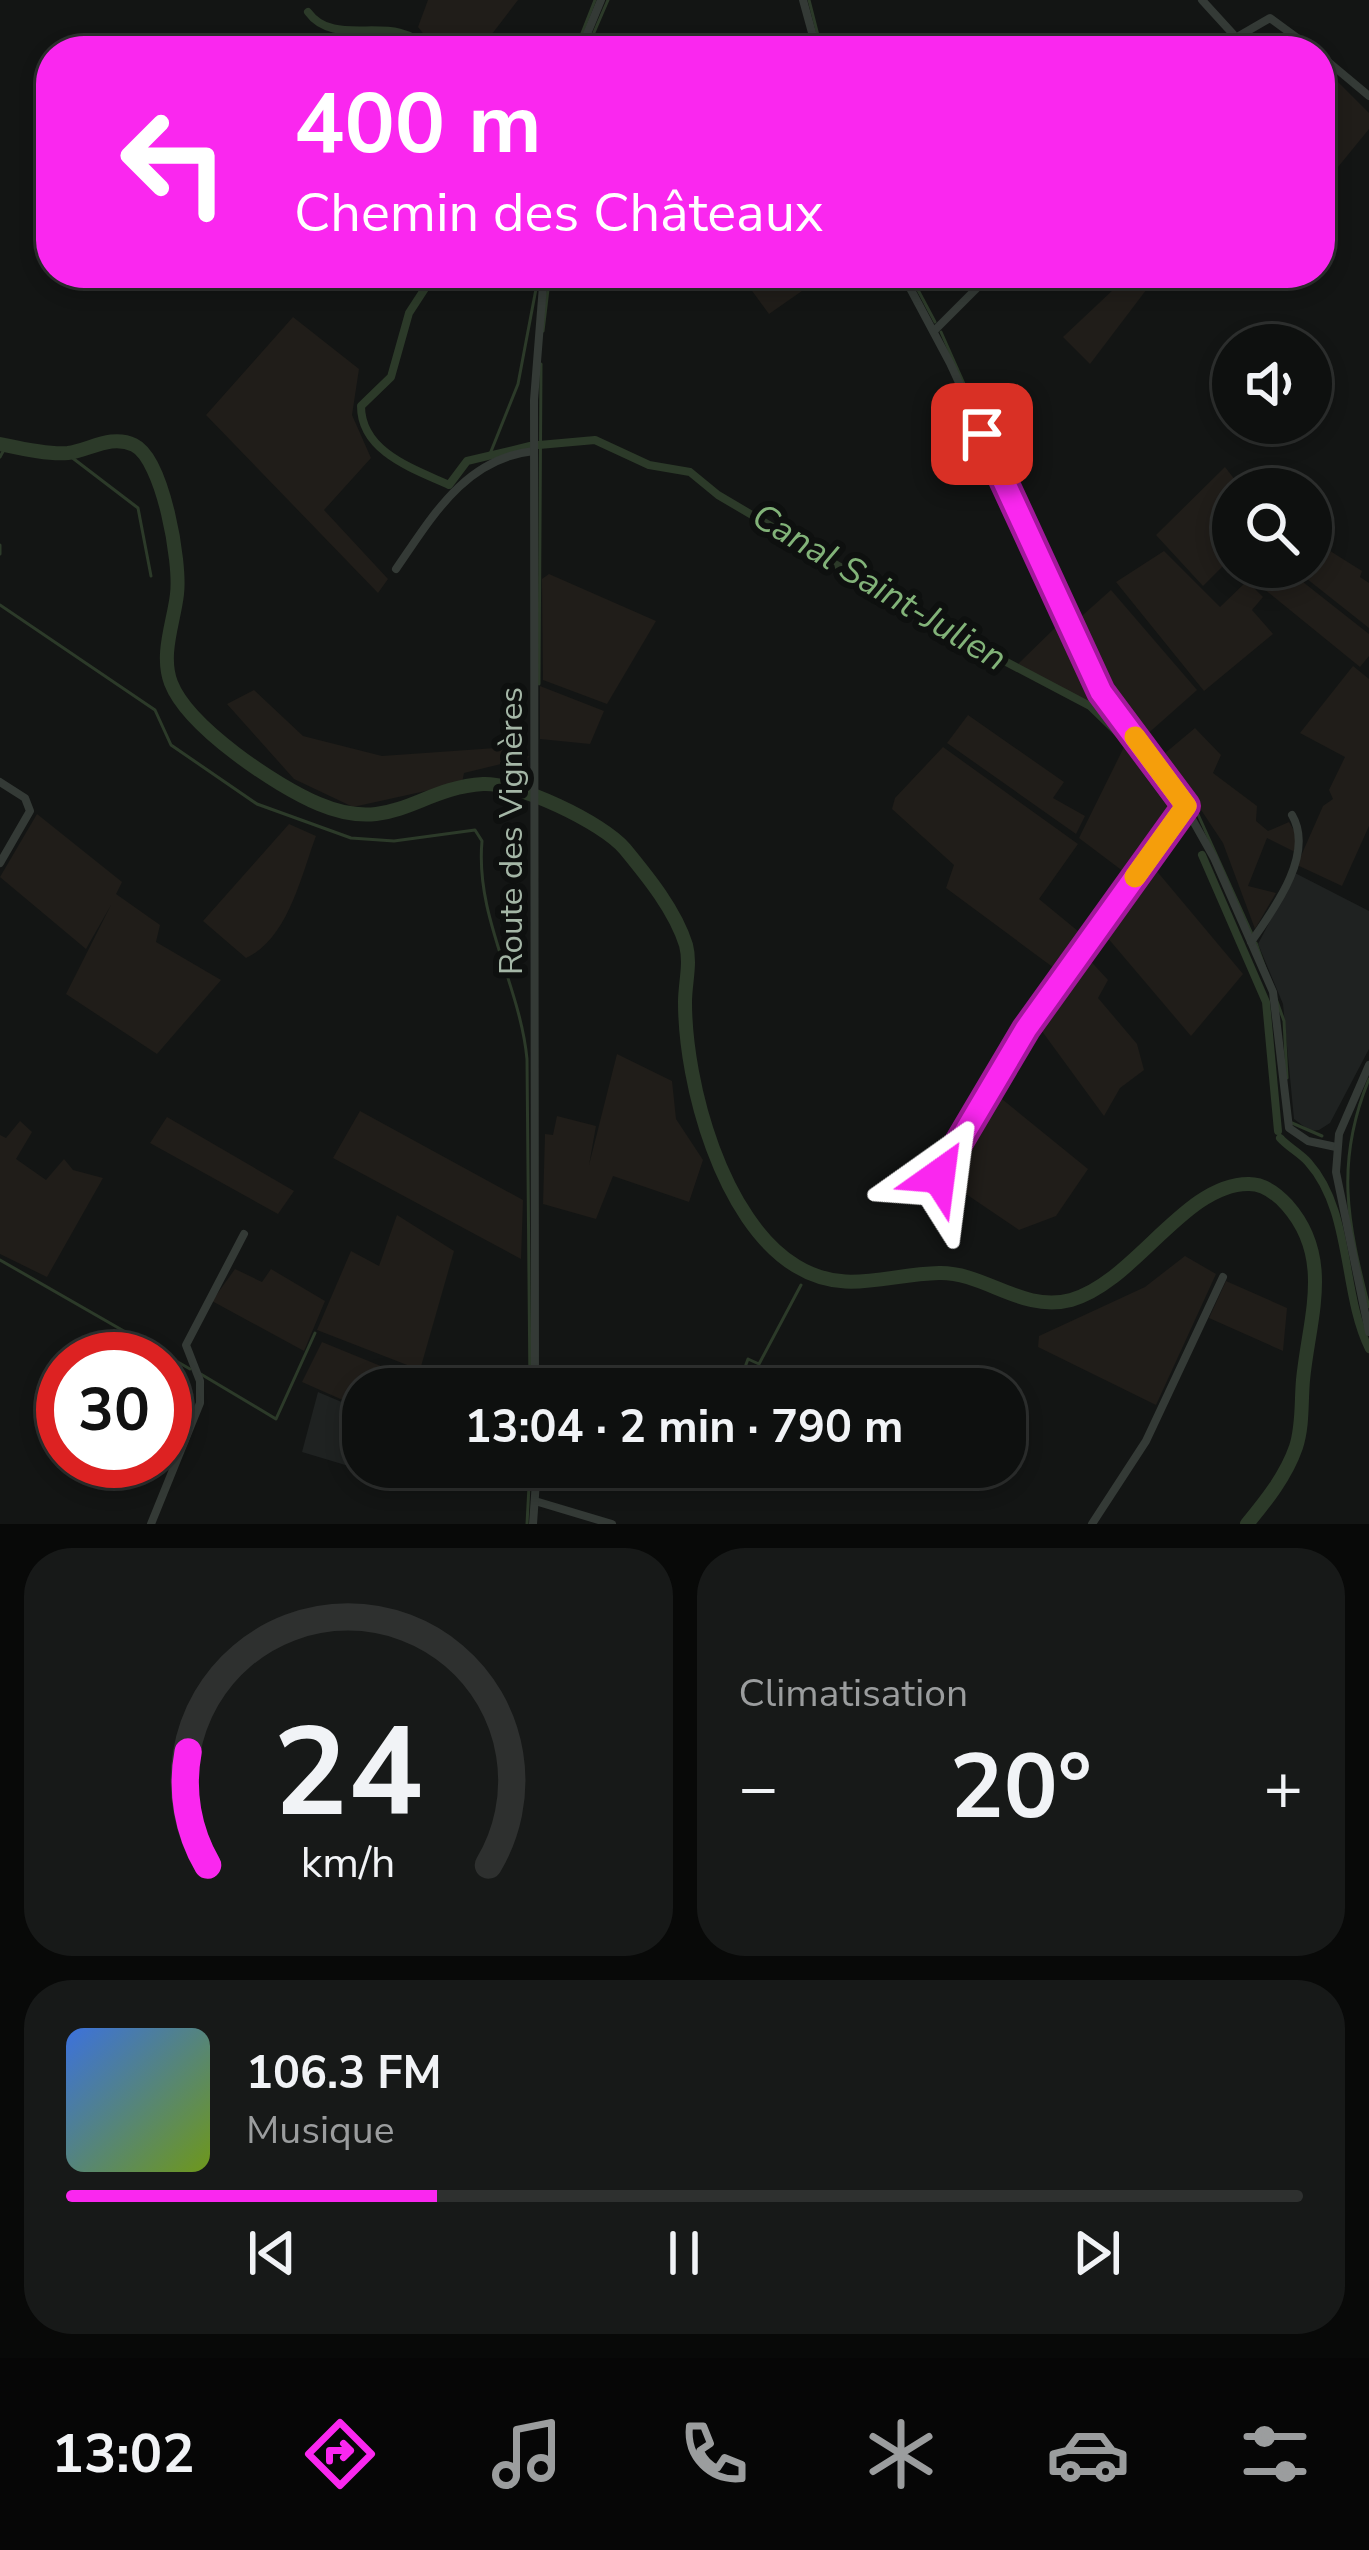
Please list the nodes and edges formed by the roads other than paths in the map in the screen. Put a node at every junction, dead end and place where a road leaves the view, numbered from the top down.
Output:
1 (601, 0) edge
2 (803, 0) edge
3 (1202, 0) edge
4 (1233, 34) junction
5 (586, 36) edge
6 (813, 36) edge
7 (1231, 36) edge
8 (1296, 36) edge
9 (1335, 68) edge
10 (1369, 96) edge
11 (543, 288) edge
12 (910, 288) edge
13 (977, 288) edge
14 (934, 331) junction
15 (534, 447) junction
16 (395, 569) dead end
17 (0, 782) edge
18 (1186, 806) junction
19 (1292, 814) dead end
20 (0, 862) edge
21 (1250, 942) junction
22 (1369, 1065) edge
23 (1336, 1147) junction
24 (939, 1176) dead end
25 (244, 1234) dead end
26 (1223, 1277) dead end
27 (1369, 1333) edge
28 (535, 1368) edge
29 (535, 1488) edge
30 (535, 1501) junction
31 (152, 1524) edge
32 (533, 1524) edge
33 (612, 1524) edge
34 (1092, 1524) edge

1 - 5 street
2 - 6 street
3 - 4 street
4 - 7 street
4 - 8 street
9 - 10 street
11 - 15 street, Route des Vignères
12 - 14 street
13 - 14 street
14 - 18 street
15 - 16 street
15 - 28 street, Route des Vignères
17 - 20 street
18 - 21 street
18 - 24 street
19 - 21 street
21 - 23 street
22 - 23 street
23 - 27 street
25 - 31 street
26 - 34 street
29 - 30 street
30 - 32 street
30 - 33 street

